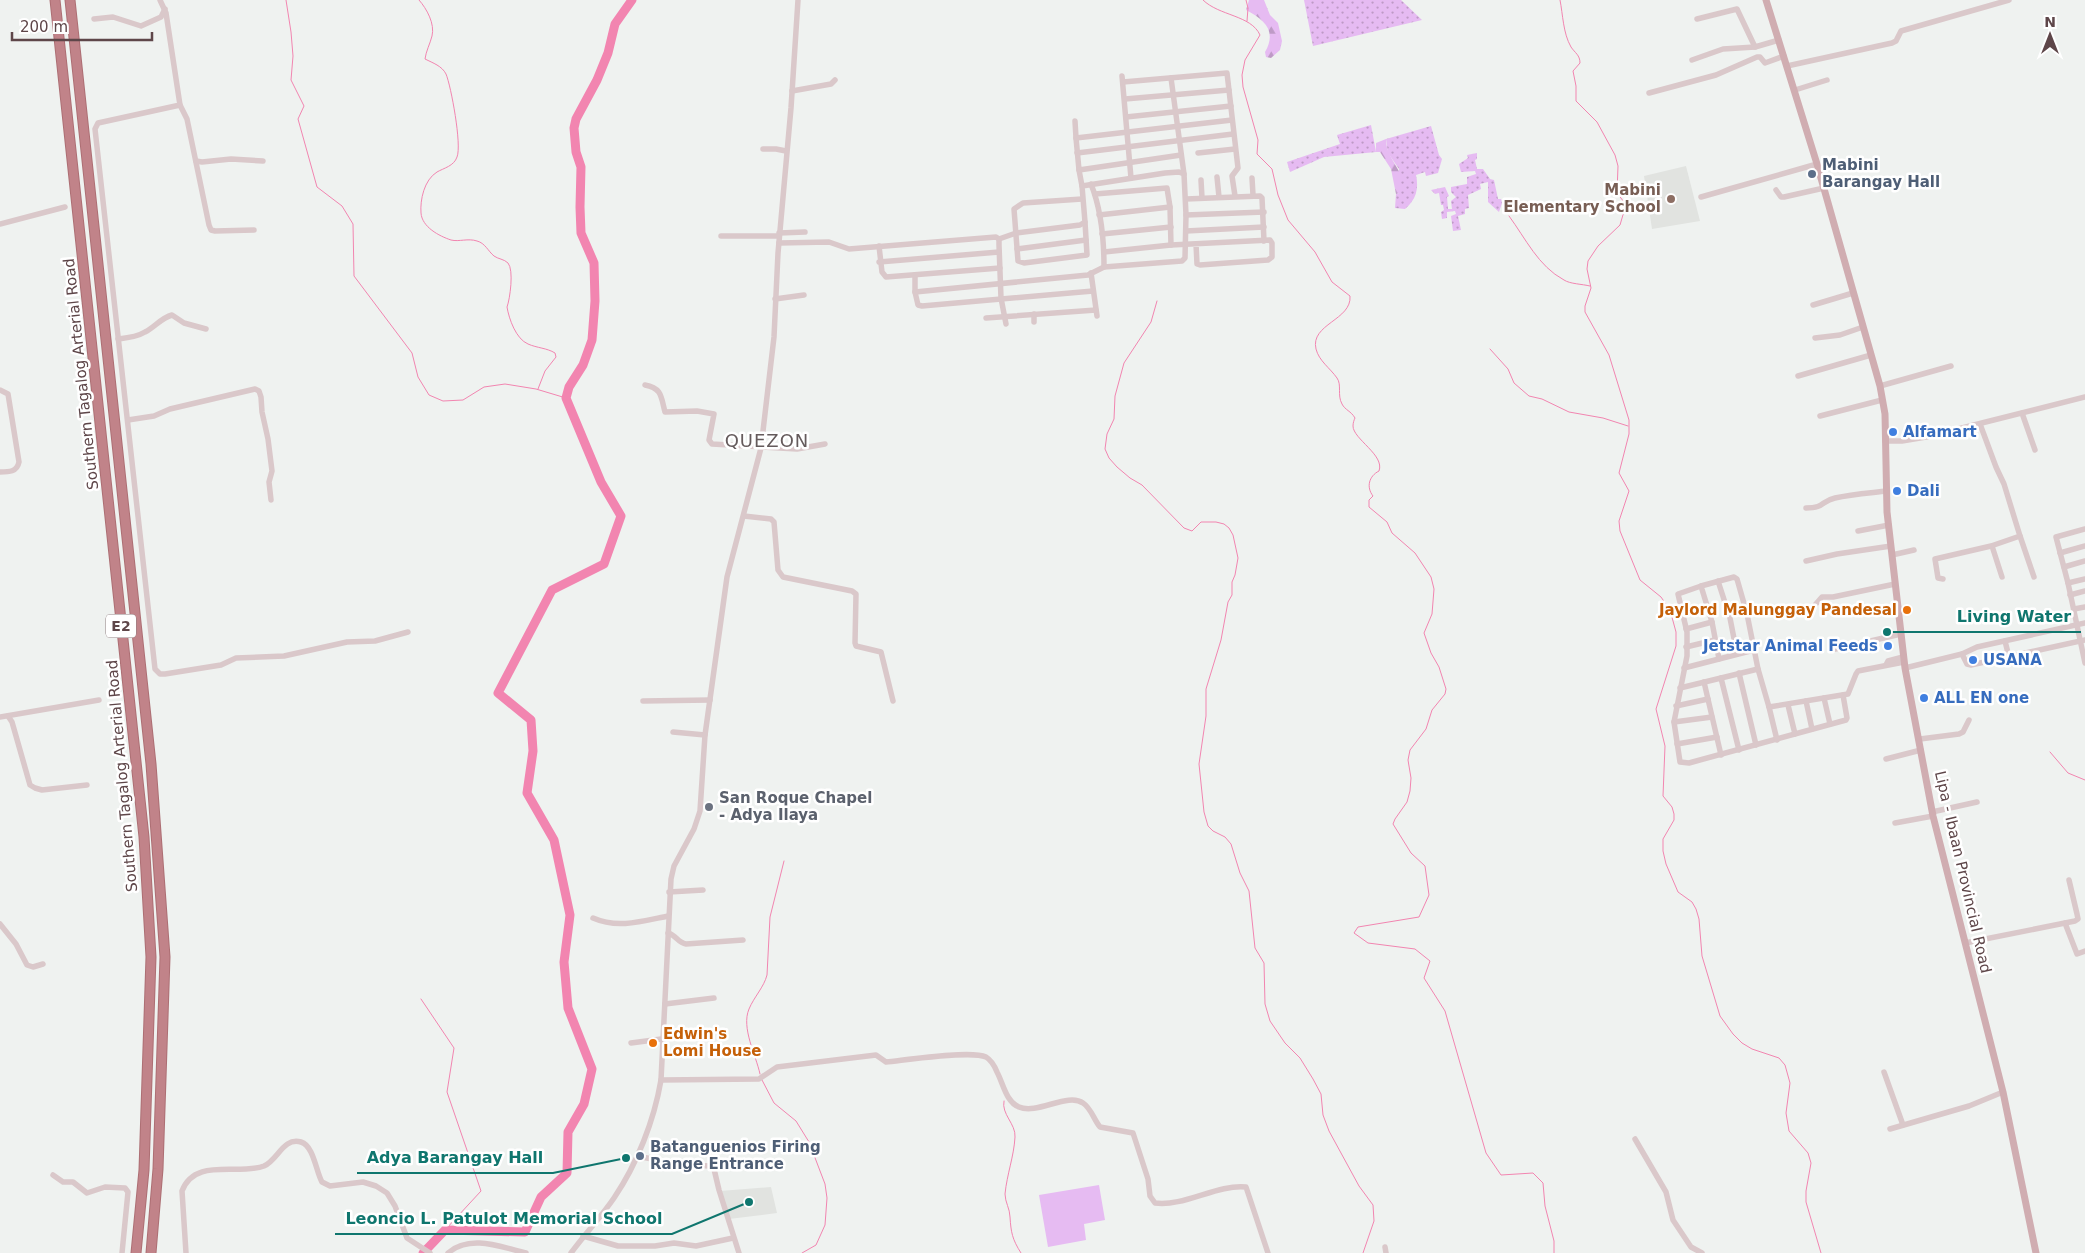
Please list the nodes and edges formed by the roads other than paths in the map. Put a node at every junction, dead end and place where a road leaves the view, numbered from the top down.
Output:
1 (55, 0) edge
2 (70, 0) edge
3 (160, 0) edge
4 (798, 0) edge
5 (1766, 0) edge
6 (2009, 0) edge
7 (165, 9) junction
8 (1697, 18) dead end
9 (94, 20) dead end
10 (1779, 40) junction
11 (1755, 47) junction
12 (1784, 56) junction
13 (1692, 60) dead end
14 (1787, 66) junction
15 (1171, 78) junction
16 (835, 80) dead end
17 (1827, 80) dead end
18 (1229, 90) junction
19 (1795, 90) junction
20 (792, 91) junction
21 (1649, 93) dead end
22 (1173, 95) junction
23 (1124, 99) junction
24 (180, 105) junction
25 (1231, 106) junction
26 (1176, 111) junction
27 (1126, 117) junction
28 (1232, 120) junction
29 (1075, 121) dead end
30 (1177, 125) junction
31 (1128, 133) junction
32 (1233, 134) junction
33 (1076, 138) junction
34 (1180, 140) junction
35 (1129, 148) junction
36 (763, 149) dead end
37 (1235, 149) junction
38 (786, 151) junction
39 (1077, 152) junction
40 (1198, 152) dead end
41 (1181, 155) junction
42 (196, 161) junction
43 (264, 161) dead end
44 (1130, 162) junction
45 (1818, 164) junction
46 (1078, 170) junction
47 (1184, 174) junction
48 (1217, 176) dead end
49 (1131, 178) junction
50 (1252, 178) dead end
51 (1201, 180) dead end
52 (1091, 184) junction
53 (1082, 186) junction
54 (1824, 188) junction
55 (1776, 190) dead end
56 (1095, 194) junction
57 (1253, 195) junction
58 (1235, 196) junction
59 (1219, 197) junction
60 (1701, 197) dead end
61 (1202, 198) junction
62 (1082, 199) junction
63 (1186, 199) junction
64 (65, 207) dead end
65 (1170, 207) junction
66 (1264, 212) junction
67 (1099, 215) junction
68 (1186, 215) junction
69 (1085, 222) junction
70 (0, 224) edge
71 (1171, 227) junction
72 (1264, 227) junction
73 (254, 230) dead end
74 (1186, 231) junction
75 (805, 232) dead end
76 (1016, 233) junction
77 (1102, 234) junction
78 (779, 235) junction
79 (721, 236) dead end
80 (999, 239) junction
81 (1086, 240) junction
82 (1264, 241) junction
83 (779, 243) junction
84 (1186, 244) junction
85 (1196, 244) junction
86 (1171, 245) junction
87 (879, 246) junction
88 (1017, 248) junction
89 (999, 252) junction
90 (1104, 252) junction
91 (879, 262) junction
92 (1104, 267) junction
93 (1000, 268) junction
94 (1091, 273) junction
95 (914, 275) junction
96 (1000, 283) junction
97 (1094, 291) junction
98 (915, 292) junction
99 (1853, 293) junction
100 (804, 295) dead end
101 (1002, 298) junction
102 (775, 299) junction
103 (1813, 305) dead end
104 (1034, 314) junction
105 (1049, 314) junction
106 (1019, 315) junction
107 (1005, 316) junction
108 (986, 318) dead end
109 (1050, 320) dead end
110 (1034, 322) dead end
111 (1020, 323) dead end
112 (1006, 324) dead end
113 (1863, 327) junction
114 (206, 329) dead end
115 (1815, 338) dead end
116 (118, 339) junction
117 (1871, 355) junction
118 (1951, 366) dead end
119 (1798, 376) dead end
120 (644, 385) dead end
121 (1880, 386) junction
122 (0, 390) edge
123 (2085, 397) edge
124 (1882, 400) junction
125 (2022, 413) junction
126 (1820, 416) dead end
127 (128, 420) junction
128 (1980, 424) junction
129 (1885, 441) junction
130 (824, 444) dead end
131 (761, 448) junction
132 (2035, 450) dead end
133 (0, 472) edge
134 (1887, 491) junction
135 (271, 500) dead end
136 (1806, 508) dead end
137 (744, 516) junction
138 (1889, 525) junction
139 (2085, 529) edge
140 (1858, 531) dead end
141 (2020, 536) junction
142 (1891, 546) junction
143 (1992, 546) junction
144 (2085, 546) edge
145 (1914, 550) dead end
146 (2060, 553) junction
147 (1892, 555) junction
148 (2085, 561) edge
149 (1806, 562) dead end
150 (2064, 567) junction
151 (2002, 577) dead end
152 (2034, 577) dead end
153 (1943, 579) dead end
154 (2085, 580) edge
155 (1718, 581) junction
156 (2068, 583) junction
157 (1895, 584) junction
158 (1701, 586) junction
159 (2085, 591) edge
160 (2070, 595) junction
161 (1815, 605) dead end
162 (1707, 607) junction
163 (2085, 607) edge
164 (2074, 609) junction
165 (1683, 613) junction
166 (1712, 622) junction
167 (2085, 623) edge
168 (2077, 625) junction
169 (1686, 629) junction
170 (408, 632) dead end
171 (1901, 634) junction
172 (1715, 640) junction
173 (2005, 641) junction
174 (2083, 641) edge
175 (1686, 647) junction
176 (1754, 650) junction
177 (1831, 650) dead end
178 (1737, 654) junction
179 (1962, 654) junction
180 (2084, 656) edge
181 (2009, 657) junction
182 (1719, 659) junction
183 (1902, 661) junction
184 (2085, 663) edge
185 (1684, 668) junction
186 (1758, 668) junction
187 (1739, 673) junction
188 (1722, 678) junction
189 (1704, 682) junction
190 (1680, 688) junction
191 (1842, 695) junction
192 (1824, 698) junction
193 (1708, 699) junction
194 (99, 700) dead end
195 (710, 700) junction
196 (643, 701) dead end
197 (893, 701) dead end
198 (1806, 702) junction
199 (1788, 705) junction
200 (1676, 706) junction
201 (1769, 707) junction
202 (8, 716) junction
203 (0, 717) edge
204 (1712, 717) junction
205 (1969, 720) dead end
206 (1674, 722) junction
207 (1830, 724) junction
208 (1812, 729) junction
209 (673, 732) dead end
210 (1794, 734) junction
211 (705, 735) junction
212 (1717, 737) junction
213 (1920, 739) junction
214 (1777, 740) junction
215 (1677, 744) junction
216 (1756, 745) junction
217 (1739, 750) junction
218 (1921, 750) junction
219 (1721, 755) junction
220 (1886, 759) dead end
221 (87, 785) dead end
222 (1977, 802) dead end
223 (1933, 814) junction
224 (1895, 823) dead end
225 (2069, 880) dead end
226 (703, 890) dead end
227 (669, 892) junction
228 (668, 916) junction
229 (594, 918) dead end
230 (0, 924) edge
231 (2065, 924) junction
232 (668, 933) junction
233 (743, 940) dead end
234 (1965, 943) junction
235 (2085, 951) edge
236 (43, 964) dead end
237 (714, 998) dead end
238 (665, 1004) junction
239 (699, 1034) dead end
240 (664, 1037) junction
241 (632, 1042) dead end
242 (1884, 1072) dead end
243 (661, 1080) junction
244 (2003, 1092) junction
245 (1903, 1125) junction
246 (1890, 1129) dead end
247 (1635, 1139) dead end
248 (636, 1156) junction
249 (53, 1175) dead end
250 (584, 1236) junction
251 (733, 1238) junction
252 (655, 1246) junction
253 (122, 1253) edge
254 (136, 1253) edge
255 (151, 1253) edge
256 (186, 1253) edge
257 (430, 1253) edge
258 (448, 1253) edge
259 (526, 1253) edge
260 (572, 1253) edge
261 (655, 1253) edge
262 (739, 1253) edge
263 (1268, 1253) edge
264 (1702, 1253) edge
265 (2036, 1253) edge

1 - 254 highway, Southern Tagalog Arterial Road / E2
2 - 255 highway, Southern Tagalog Arterial Road / E2
3 - 7 street
4 - 20 street
5 - 10 main road, Lipa - Ibaan Provincial Road
6 - 14 street
7 - 9 street
7 - 24 street
8 - 11 street
10 - 11 street
10 - 12 main road, Lipa - Ibaan Provincial Road
11 - 13 street
12 - 14 main road, Lipa - Ibaan Provincial Road
12 - 21 street
14 - 19 main road, Lipa - Ibaan Provincial Road
15 - 18 street
15 - 22 street
15 - 23 street
16 - 20 street
17 - 19 street
18 - 22 street
18 - 25 street
19 - 45 main road, Lipa - Ibaan Provincial Road
20 - 38 street
22 - 23 street
22 - 26 street
23 - 27 street
24 - 42 street
24 - 116 street
25 - 26 street
25 - 28 street
26 - 27 street
26 - 30 street
27 - 31 street
28 - 30 street
28 - 32 street
29 - 33 street
30 - 31 street
30 - 34 street
31 - 33 street
31 - 35 street
32 - 34 street
32 - 37 street
33 - 39 street
34 - 35 street
34 - 41 street
35 - 39 street
35 - 44 street
36 - 38 street
37 - 40 street
37 - 58 street
38 - 78 street
39 - 46 street
41 - 44 street
41 - 47 street
42 - 43 street
42 - 73 street
44 - 46 street
44 - 49 street
45 - 54 main road, Lipa - Ibaan Provincial Road
45 - 60 street
46 - 53 street
47 - 49 street
47 - 63 street
48 - 59 street
49 - 52 street
50 - 57 street
51 - 61 street
52 - 53 street
52 - 56 street
53 - 62 street
54 - 55 street
54 - 99 main road, Lipa - Ibaan Provincial Road
56 - 65 street
56 - 67 street
57 - 58 street
57 - 66 street
58 - 59 street
59 - 61 street
61 - 63 street
62 - 69 street
62 - 76 street
63 - 68 street
64 - 70 street
65 - 67 street
65 - 71 street
66 - 68 street
66 - 72 street
67 - 77 street
68 - 74 street
69 - 76 street
69 - 81 street
71 - 77 street
71 - 86 street
72 - 74 street
72 - 82 street
74 - 84 street
75 - 78 street
76 - 80 street
76 - 88 street
77 - 90 street
78 - 79 street
78 - 83 street
80 - 87 street
80 - 89 street
81 - 88 street
81 - 88 street
82 - 85 street
82 - 85 street
83 - 87 street
83 - 102 street
84 - 85 street
84 - 86 street
84 - 92 street
86 - 90 street
87 - 91 street
89 - 91 street
89 - 93 street
90 - 92 street
91 - 95 street
92 - 94 street
93 - 95 street
93 - 96 street
94 - 96 street
94 - 97 street
95 - 98 street
96 - 98 street
96 - 101 street
97 - 101 street
97 - 105 street
98 - 101 street
99 - 103 street
99 - 113 main road, Lipa - Ibaan Provincial Road
100 - 102 street
101 - 107 street
102 - 131 street
104 - 105 street
104 - 106 street
104 - 110 street
105 - 109 street
106 - 107 street
106 - 111 street
107 - 108 street
107 - 112 street
113 - 115 street
113 - 117 main road, Lipa - Ibaan Provincial Road
114 - 116 street
116 - 127 street
117 - 119 street
117 - 121 main road, Lipa - Ibaan Provincial Road
118 - 121 street
120 - 131 street
121 - 124 main road, Lipa - Ibaan Provincial Road
122 - 133 street
123 - 125 street
124 - 126 street
124 - 129 main road, Lipa - Ibaan Provincial Road
125 - 128 street
125 - 132 street
127 - 135 street
127 - 170 street
128 - 129 street
128 - 141 street
129 - 134 main road, Lipa - Ibaan Provincial Road
130 - 131 street
131 - 137 street
134 - 136 street
134 - 138 main road, Lipa - Ibaan Provincial Road
137 - 195 street
137 - 197 street
138 - 140 street
138 - 142 main road, Lipa - Ibaan Provincial Road
139 - 146 street
141 - 143 street
141 - 152 street
142 - 147 main road, Lipa - Ibaan Provincial Road
142 - 149 street
143 - 151 street
143 - 153 street
144 - 146 street
145 - 147 street
146 - 150 street
147 - 157 main road, Lipa - Ibaan Provincial Road
148 - 150 street
150 - 156 street
154 - 156 street
155 - 158 street
155 - 176 street
155 - 178 street
156 - 160 street
157 - 161 street
157 - 171 main road, Lipa - Ibaan Provincial Road
158 - 162 street
158 - 165 street
159 - 160 street
160 - 164 street
162 - 165 street
162 - 166 street
163 - 164 street
164 - 168 street
165 - 169 street
166 - 169 street
166 - 172 street
167 - 168 street
168 - 173 street
168 - 174 street
169 - 175 street
171 - 177 street
171 - 183 main road, Lipa - Ibaan Provincial Road
172 - 175 street
172 - 182 street
173 - 179 street
173 - 181 street
174 - 180 street
174 - 181 street
175 - 185 street
176 - 178 street
176 - 186 street
178 - 182 street
179 - 181 street
179 - 183 street
180 - 184 street
182 - 185 street
183 - 191 street
183 - 213 main road, Lipa - Ibaan Provincial Road
185 - 190 street
186 - 187 street
186 - 201 street
187 - 188 street
187 - 216 street
188 - 189 street
188 - 217 street
189 - 190 street
189 - 193 street
190 - 200 street
191 - 192 street
191 - 207 street
192 - 198 street
192 - 207 street
193 - 200 street
193 - 204 street
194 - 202 street
195 - 196 street
195 - 211 street
198 - 199 street
198 - 208 street
199 - 201 street
199 - 210 street
200 - 206 street
201 - 214 street
202 - 203 street
202 - 221 street
204 - 206 street
204 - 212 street
205 - 213 street
206 - 215 street
207 - 208 street
208 - 210 street
209 - 211 street
210 - 214 street
211 - 227 street
212 - 215 street
212 - 219 street
213 - 218 main road, Lipa - Ibaan Provincial Road
214 - 216 street
215 - 219 street
216 - 217 street
217 - 219 street
218 - 220 street
218 - 223 main road, Lipa - Ibaan Provincial Road
222 - 223 street
223 - 224 street
223 - 234 main road, Lipa - Ibaan Provincial Road
225 - 231 street
226 - 227 street
227 - 228 street
228 - 229 street
228 - 232 street
230 - 236 street
231 - 234 street
231 - 235 street
232 - 233 street
232 - 238 street
234 - 244 main road, Lipa - Ibaan Provincial Road
237 - 238 street
238 - 240 street
239 - 240 street
240 - 241 street
240 - 243 street
242 - 245 street
243 - 248 street
243 - 263 street
244 - 245 street
244 - 265 main road, Lipa - Ibaan Provincial Road
245 - 246 street
247 - 264 street
248 - 250 street
248 - 251 street
249 - 253 street
250 - 252 street
250 - 260 street
251 - 252 street
251 - 262 street
252 - 261 street
256 - 257 street
258 - 259 street

